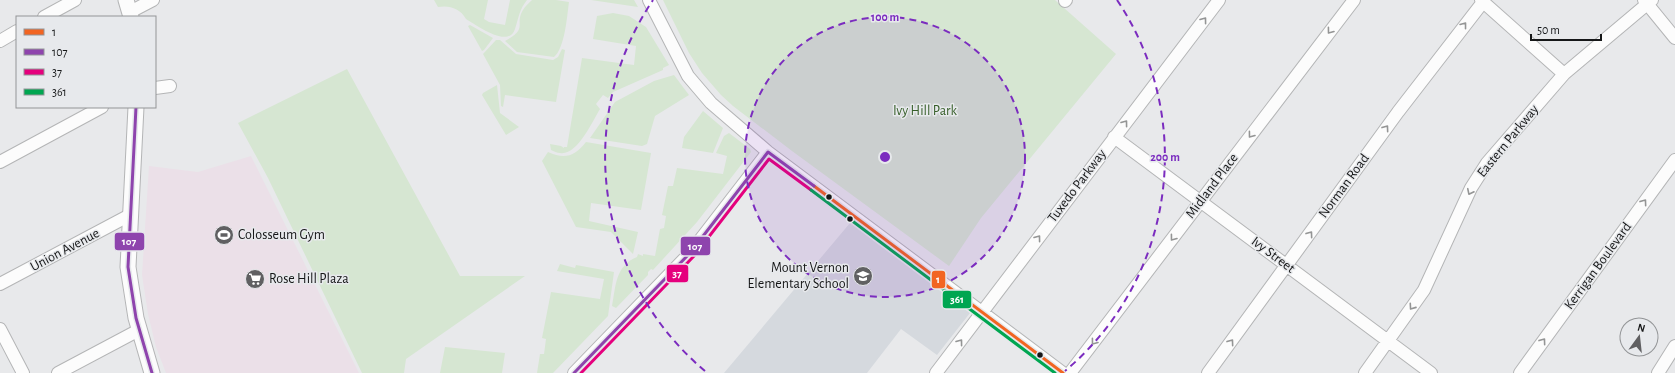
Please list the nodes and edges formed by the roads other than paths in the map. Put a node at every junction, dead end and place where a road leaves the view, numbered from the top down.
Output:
1 (75, 0) edge
2 (153, 0) edge
3 (649, 0) edge
4 (1219, 0) edge
5 (1354, 0) edge
6 (1482, 1) edge
7 (1648, 1) edge
8 (129, 10) edge
9 (46, 16) edge
10 (16, 32) edge
11 (1675, 38) edge
12 (0, 40) edge
13 (1564, 74) junction
14 (170, 86) dead end
15 (156, 88) edge
16 (100, 108) edge
17 (136, 108) edge
18 (1114, 137) junction
19 (768, 152) junction
20 (1675, 160) edge
21 (0, 162) edge
22 (1200, 201) junction
23 (130, 215) junction
24 (1287, 266) junction
25 (0, 284) edge
26 (982, 312) junction
27 (0, 329) edge
28 (139, 330) junction
29 (1388, 341) junction
30 (1675, 346) edge
31 (23, 373) edge
32 (58, 373) edge
33 (152, 373) edge
34 (574, 373) edge
35 (936, 373) edge
36 (1063, 373) edge
37 (1070, 373) edge
38 (1208, 373) edge
39 (1365, 373) edge
40 (1431, 373) edge
41 (1520, 373) edge
42 (1658, 373) edge

1 - 9 street
2 - 8 street
3 - 19 street
18 -> 4 street, Tuxedo Parkway
5 -> 22 street, Midland Place
6 - 13 street
24 -> 6 street, Norman Road
7 - 11 street
7 - 13 street, Eastern Parkway
10 - 12 street
13 -> 29 street, Eastern Parkway
14 - 15 street
16 - 21 street
17 - 23 main road
18 - 22 street, Ivy Street
26 -> 18 street, Tuxedo Parkway
19 - 26 street
19 - 34 street
41 -> 20 street, Kerrigan Boulevard
22 - 24 street, Ivy Street
22 -> 37 street, Midland Place
23 - 25 street, Union Avenue
23 - 28 main road
24 - 29 street, Ivy Street
38 -> 24 street, Norman Road
35 -> 26 street, Tuxedo Parkway
26 - 36 street
27 - 31 street
28 - 32 street
28 - 33 main road
29 - 39 street, Eastern Parkway
29 - 40 street, Ivy Street
30 - 42 street

